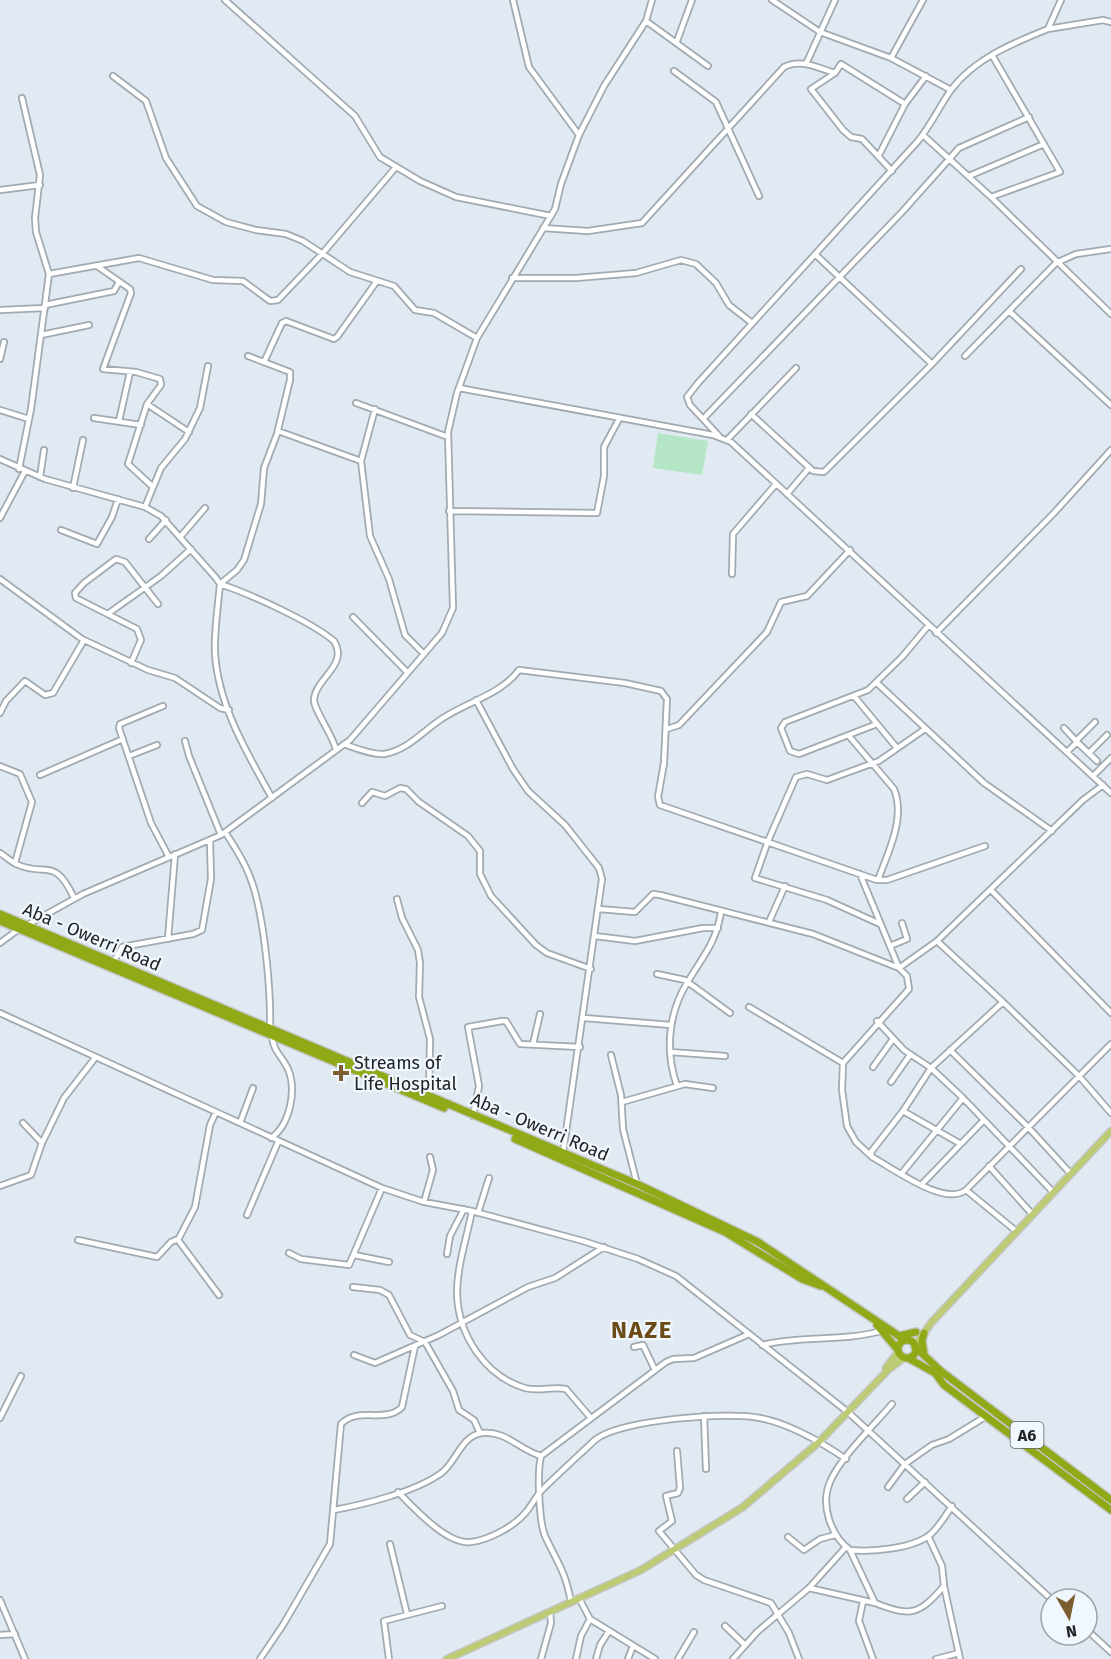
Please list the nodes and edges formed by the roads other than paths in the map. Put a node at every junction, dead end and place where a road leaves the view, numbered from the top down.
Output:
1 (225, 0) edge
2 (513, 0) edge
3 (652, 0) edge
4 (692, 0) edge
5 (772, 0) edge
6 (835, 0) edge
7 (923, 0) edge
8 (1061, 0) edge
9 (646, 21) junction
10 (1111, 22) edge
11 (1048, 29) junction
12 (820, 32) junction
13 (677, 41) junction
14 (992, 55) junction
15 (891, 58) junction
16 (806, 64) junction
17 (708, 66) dead end
18 (674, 71) dead end
19 (835, 73) junction
20 (113, 76) dead end
21 (926, 76) junction
22 (951, 90) junction
23 (22, 98) dead end
24 (905, 104) junction
25 (1029, 117) junction
26 (729, 127) junction
27 (579, 135) junction
28 (923, 135) junction
29 (1044, 144) junction
30 (879, 155) junction
31 (948, 158) junction
32 (396, 167) junction
33 (892, 171) junction
34 (969, 176) junction
35 (40, 185) junction
36 (0, 190) edge
37 (759, 196) dead end
38 (991, 197) junction
39 (551, 216) junction
40 (543, 228) junction
41 (1111, 249) edge
42 (322, 254) junction
43 (816, 255) junction
44 (1056, 263) junction
45 (97, 266) junction
46 (1021, 269) dead end
47 (49, 274) junction
48 (840, 276) junction
49 (512, 278) junction
50 (377, 281) junction
51 (119, 282) junction
52 (45, 307) junction
53 (0, 310) edge
54 (1009, 311) junction
55 (1111, 314) edge
56 (752, 324) junction
57 (90, 325) dead end
58 (41, 335) junction
59 (477, 338) junction
60 (4, 342) dead end
61 (248, 356) dead end
62 (965, 356) dead end
63 (0, 359) edge
64 (264, 362) junction
65 (932, 364) junction
66 (208, 366) dead end
67 (796, 368) dead end
68 (130, 372) junction
69 (459, 388) junction
70 (356, 403) dead end
71 (147, 404) junction
72 (1111, 405) edge
73 (0, 410) edge
74 (375, 410) junction
75 (751, 414) junction
76 (94, 418) dead end
77 (29, 419) junction
78 (619, 419) junction
79 (703, 419) junction
80 (119, 421) junction
81 (141, 425) junction
82 (278, 431) junction
83 (189, 432) junction
84 (719, 436) junction
85 (448, 438) junction
86 (83, 440) dead end
87 (727, 440) junction
88 (44, 450) dead end
89 (1111, 450) edge
90 (1106, 455) junction
91 (0, 459) edge
92 (1111, 460) edge
93 (361, 461) junction
94 (809, 468) junction
95 (22, 470) junction
96 (40, 477) junction
97 (776, 484) junction
98 (153, 487) junction
99 (73, 488) junction
100 (787, 494) junction
101 (118, 499) junction
102 (145, 507) junction
103 (205, 508) dead end
104 (449, 511) junction
105 (0, 518) edge
106 (166, 520) junction
107 (61, 530) dead end
108 (181, 536) junction
109 (149, 538) dead end
110 (191, 549) junction
111 (850, 550) junction
112 (732, 574) dead end
113 (0, 579) edge
114 (220, 584) junction
115 (145, 587) junction
116 (158, 604) dead end
117 (109, 613) junction
118 (353, 617) dead end
119 (928, 626) junction
120 (936, 633) junction
121 (84, 640) junction
122 (423, 654) junction
123 (131, 663) junction
124 (406, 672) junction
125 (877, 683) junction
126 (854, 696) junction
127 (476, 700) junction
128 (162, 706) dead end
129 (229, 710) junction
130 (0, 713) edge
131 (1095, 722) dead end
132 (877, 724) junction
133 (1064, 728) dead end
134 (667, 729) junction
135 (925, 729) junction
136 (1107, 735) dead end
137 (849, 736) junction
138 (123, 740) junction
139 (185, 741) dead end
140 (1077, 741) junction
141 (344, 744) junction
142 (157, 745) dead end
143 (897, 748) junction
144 (336, 750) junction
145 (1067, 752) junction
146 (1089, 753) junction
147 (129, 756) junction
148 (1111, 758) edge
149 (1097, 761) dead end
150 (871, 764) junction
151 (0, 766) edge
152 (40, 776) dead end
153 (1093, 776) junction
154 (1102, 785) junction
155 (1111, 793) edge
156 (272, 798) junction
157 (362, 804) dead end
158 (1052, 831) junction
159 (223, 834) junction
160 (210, 841) junction
161 (768, 841) junction
162 (985, 846) dead end
163 (0, 853) edge
164 (175, 854) junction
165 (169, 857) junction
166 (15, 863) junction
167 (861, 874) junction
168 (879, 880) junction
169 (785, 886) junction
170 (991, 890) junction
171 (74, 898) junction
172 (397, 899) dead end
173 (599, 909) junction
174 (721, 912) junction
175 (0, 914) edge
176 (0, 921) edge
177 (769, 922) junction
178 (902, 923) dead end
179 (880, 924) junction
180 (27, 925) junction
181 (718, 928) junction
182 (20, 929) junction
183 (595, 936) junction
184 (168, 939) junction
185 (938, 941) junction
186 (0, 943) edge
187 (890, 946) junction
188 (114, 961) junction
189 (899, 968) junction
190 (591, 969) junction
191 (657, 974) dead end
192 (688, 981) junction
193 (1003, 1002) junction
194 (749, 1007) dead end
195 (0, 1013) edge
196 (730, 1013) dead end
197 (1111, 1013) edge
198 (540, 1014) dead end
199 (584, 1018) junction
200 (878, 1022) junction
201 (671, 1025) junction
202 (271, 1032) junction
203 (893, 1039) junction
204 (533, 1044) junction
205 (1111, 1044) edge
206 (580, 1047) junction
207 (950, 1050) junction
208 (670, 1052) junction
209 (610, 1055) dead end
210 (910, 1055) junction
211 (725, 1056) dead end
212 (95, 1058) junction
213 (843, 1063) junction
214 (873, 1067) dead end
215 (931, 1068) junction
216 (1079, 1076) junction
217 (891, 1082) dead end
218 (677, 1086) junction
219 (253, 1088) dead end
220 (713, 1088) dead end
221 (429, 1096) junction
222 (963, 1098) junction
223 (621, 1102) junction
224 (216, 1112) junction
225 (903, 1112) junction
226 (1111, 1113) edge
227 (473, 1116) junction
228 (984, 1120) junction
229 (23, 1123) dead end
230 (240, 1124) junction
231 (1028, 1127) junction
232 (936, 1128) junction
233 (1111, 1131) edge
234 (271, 1138) junction
235 (278, 1142) junction
236 (42, 1143) junction
237 (959, 1143) junction
238 (1009, 1146) junction
239 (563, 1153) junction
240 (870, 1155) junction
241 (430, 1156) dead end
242 (988, 1167) junction
243 (902, 1173) junction
244 (1070, 1173) junction
245 (489, 1178) dead end
246 (637, 1184) junction
247 (922, 1184) junction
248 (0, 1186) edge
249 (382, 1188) junction
250 (966, 1190) junction
251 (1053, 1192) junction
252 (424, 1202) junction
253 (464, 1209) junction
254 (475, 1212) junction
255 (1032, 1214) junction
256 (247, 1215) dead end
257 (1016, 1231) junction
258 (178, 1239) junction
259 (78, 1240) dead end
260 (604, 1247) junction
261 (289, 1253) dead end
262 (354, 1254) junction
263 (447, 1254) dead end
264 (389, 1262) dead end
265 (353, 1287) dead end
266 (826, 1287) junction
267 (219, 1295) dead end
268 (873, 1321) junction
269 (463, 1323) junction
270 (880, 1330) junction
271 (920, 1333) junction
272 (410, 1335) junction
273 (747, 1335) junction
274 (904, 1339) junction
275 (424, 1342) junction
276 (761, 1345) junction
277 (915, 1346) junction
278 (412, 1347) junction
279 (634, 1347) dead end
280 (898, 1351) junction
281 (354, 1355) dead end
282 (906, 1358) junction
283 (928, 1361) junction
284 (655, 1370) junction
285 (21, 1376) dead end
286 (874, 1386) junction
287 (892, 1404) dead end
288 (849, 1413) junction
289 (704, 1416) junction
290 (590, 1417) junction
291 (986, 1417) junction
292 (0, 1418) edge
293 (868, 1432) junction
294 (480, 1433) junction
295 (818, 1443) junction
296 (677, 1451) dead end
297 (540, 1456) junction
298 (846, 1459) junction
299 (905, 1464) junction
300 (706, 1470) dead end
301 (925, 1482) junction
302 (888, 1487) dead end
303 (540, 1491) junction
304 (398, 1492) junction
305 (907, 1499) dead end
306 (1111, 1500) edge
307 (952, 1506) junction
308 (334, 1510) junction
309 (1111, 1510) edge
310 (835, 1535) junction
311 (928, 1536) junction
312 (788, 1537) dead end
313 (390, 1545) dead end
314 (848, 1549) junction
315 (674, 1550) junction
316 (944, 1586) junction
317 (808, 1588) junction
318 (1039, 1588) edge
319 (579, 1598) junction
320 (0, 1600) edge
321 (863, 1601) junction
322 (571, 1602) junction
323 (874, 1603) junction
324 (442, 1606) dead end
325 (549, 1612) junction
326 (407, 1614) junction
327 (779, 1614) junction
328 (590, 1619) junction
329 (725, 1626) dead end
330 (609, 1631) junction
331 (694, 1632) dead end
332 (15, 1634) junction
333 (0, 1635) edge
334 (1099, 1641) edge
335 (744, 1644) junction
336 (633, 1646) junction
337 (1111, 1652) edge
338 (959, 1656) edge
339 (25, 1659) edge
340 (260, 1659) edge
341 (389, 1659) edge
342 (447, 1659) edge
343 (541, 1659) edge
344 (576, 1659) edge
345 (596, 1659) edge
346 (628, 1659) edge
347 (656, 1659) edge
348 (678, 1659) edge
349 (733, 1659) edge
350 (799, 1659) edge
351 (873, 1659) edge
352 (936, 1659) edge

1 - 32 street
2 - 27 street
3 - 9 street
4 - 13 street
5 - 12 street
6 - 12 street
7 - 15 street
8 - 11 street
9 - 13 street
9 - 27 street
10 - 11 street
11 - 14 street
12 - 15 street
12 - 16 street
13 - 17 street
14 - 22 street
14 - 25 street
15 - 21 street
16 - 19 street
16 - 26 street
18 - 26 street
19 - 24 street
19 - 30 street
20 - 42 street
21 - 22 street
21 - 24 street
22 - 28 street
23 - 35 street
24 - 30 street
25 - 29 street
25 - 31 street
26 - 37 street
26 - 40 street
27 - 39 street
28 - 31 street
28 - 33 street
29 - 34 street
29 - 38 street
30 - 33 street
31 - 34 street
31 - 48 street
32 - 39 street
32 - 42 street
33 - 43 street
34 - 38 street
35 - 36 street
35 - 47 street
38 - 44 street
39 - 40 street
40 - 49 street
41 - 44 street
42 - 45 street
42 - 50 street
43 - 48 street
43 - 56 street
44 - 54 street
44 - 55 street
45 - 47 street
45 - 51 street
46 - 65 street
47 - 52 street
48 - 65 street
48 - 79 street
49 - 56 street
49 - 59 street
50 - 59 street
50 - 64 street
51 - 52 street
51 - 68 street
52 - 53 street
52 - 58 street
54 - 62 street
54 - 72 street
56 - 79 street
57 - 58 street
58 - 77 street
59 - 69 street
60 - 63 street
61 - 64 street
64 - 82 street
65 - 94 street
66 - 83 street
67 - 75 street
68 - 71 street
68 - 80 street
69 - 78 street
69 - 85 street
70 - 74 street
71 - 81 street
71 - 83 street
73 - 77 street
74 - 85 street
74 - 93 street
75 - 87 street
75 - 94 street
76 - 80 street
77 - 95 street
78 - 84 street
78 - 104 street
79 - 84 street
80 - 81 street
81 - 98 street
82 - 93 street
82 - 114 street
83 - 98 street
84 - 87 street
85 - 104 street
86 - 99 street
87 - 97 street
88 - 96 street
89 - 90 street
90 - 92 street
90 - 120 street
91 - 95 street
93 - 122 street
94 - 100 street
95 - 96 street
95 - 105 street
96 - 99 street
97 - 100 street
97 - 112 street
98 - 102 street
99 - 101 street
100 - 111 street
101 - 102 street
101 - 107 street
102 - 106 street
103 - 108 street
104 - 122 street
106 - 108 street
106 - 109 street
108 - 110 street
110 - 114 street
110 - 115 street
111 - 119 street
111 - 134 street
113 - 121 street
114 - 129 street
114 - 144 street
115 - 116 street
115 - 117 street
115 - 117 street
117 - 123 street
118 - 124 street
119 - 120 street
119 - 125 street
120 - 145 street
121 - 123 street
121 - 130 street
122 - 124 street
123 - 129 street
124 - 141 street
125 - 126 street
125 - 135 street
126 - 132 street
126 - 137 street
127 - 134 street
127 - 141 street
127 - 173 street
128 - 138 street
129 - 156 street
131 - 140 street
132 - 137 street
132 - 143 street
133 - 140 street
134 - 161 street
135 - 143 street
135 - 158 street
136 - 146 street
137 - 150 street
138 - 147 street
138 - 152 street
139 - 159 street
140 - 145 street
140 - 146 street
141 - 144 street
142 - 147 street
143 - 150 street
144 - 156 street
145 - 153 street
146 - 149 street
147 - 165 street
148 - 153 street
150 - 161 street
150 - 168 street
151 - 166 street
153 - 154 street
154 - 155 street
154 - 158 street
156 - 159 street
157 - 190 street
158 - 170 street
159 - 160 street
159 - 202 street
160 - 164 street
160 - 184 street
161 - 167 street
161 - 169 street
162 - 168 street
163 - 166 street
164 - 165 street
164 - 184 street
165 - 171 street
166 - 171 street
167 - 168 street
167 - 179 street
169 - 177 street
169 - 179 street
170 - 185 street
170 - 197 street
171 - 180 street
172 - 221 street
173 - 174 street
173 - 183 street
174 - 177 street
174 - 181 street
175 - 180 highway, Aba - Owerri Road / A6
176 - 182 highway, Aba - Owerri Road / A6
177 - 189 street
178 - 187 street
179 - 187 street
180 - 188 highway, Aba - Owerri Road / A6
181 - 183 street
181 - 192 street
182 - 186 street
182 - 202 highway, Aba - Owerri Road / A6
183 - 190 street
184 - 188 street
185 - 189 street
185 - 193 street
187 - 189 street
188 - 202 highway, Aba - Owerri Road / A6
189 - 200 street
190 - 199 street
191 - 192 street
192 - 196 street
192 - 201 street
193 - 207 street
193 - 216 street
194 - 213 street
195 - 212 street
198 - 204 street
199 - 201 street
199 - 206 street
200 - 203 street
200 - 213 street
201 - 208 street
202 - 221 highway, Aba - Owerri Road / A6
202 - 234 street
202 - 266 highway, Aba - Owerri Road / A6
203 - 210 street
203 - 214 street
204 - 206 street
204 - 227 street
205 - 216 street
206 - 239 street
207 - 215 street
207 - 231 street
208 - 211 street
208 - 218 street
209 - 223 street
210 - 215 street
210 - 217 street
212 - 224 street
212 - 236 street
213 - 240 street
215 - 222 street
215 - 225 street
216 - 226 street
216 - 231 street
218 - 220 street
218 - 223 street
219 - 230 street
221 - 227 highway, Aba - Owerri Road / A6
222 - 228 street
222 - 232 street
223 - 246 street
224 - 230 street
224 - 258 street
225 - 232 street
225 - 240 street
227 - 239 highway, Aba - Owerri Road / A6
228 - 237 street
228 - 238 street
229 - 236 street
230 - 234 street
231 - 238 street
231 - 244 street
232 - 237 street
232 - 243 street
233 - 244 main road
234 - 235 street
235 - 249 street
235 - 256 street
236 - 248 street
237 - 247 street
238 - 242 street
238 - 251 street
239 - 246 highway, Aba - Owerri Road / A6
240 - 243 street
241 - 252 street
242 - 250 street
242 - 255 street
243 - 247 street
244 - 251 main road
245 - 254 street
246 - 266 highway, Aba - Owerri Road / A6
247 - 250 street
249 - 252 street
249 - 262 street
250 - 257 street
251 - 255 main road
252 - 253 street
253 - 254 street
253 - 263 street
254 - 260 street
254 - 269 street
255 - 257 main road
257 - 271 main road
258 - 259 street
258 - 267 street
260 - 269 street
260 - 273 street
261 - 262 street
262 - 264 street
265 - 272 street
266 - 268 highway, Aba - Owerri Road / A6
268 - 270 highway, Aba - Owerri Road / A6
268 - 274 highway, Aba - Owerri Road / A6
269 - 275 street
269 - 290 street
270 - 276 street
270 - 280 highway, Aba - Owerri Road / A6
271 - 274 highway
271 - 277 main road
271 - 283 highway
272 - 275 street
272 - 278 street
273 - 276 street
273 - 284 street
274 - 277 highway, Aba - Owerri Road / A6
274 - 280 highway
275 - 278 street
275 - 294 street
276 - 288 street
277 - 282 highway
277 - 283 highway, Aba - Owerri Road / A6
278 - 281 street
278 - 308 street
279 - 284 street
280 - 282 highway, Aba - Owerri Road / A6
280 - 286 main road
282 - 286 main road
282 - 291 highway, Aba - Owerri Road / A6
283 - 306 highway, Aba - Owerri Road / A6
284 - 290 street
285 - 292 street
286 - 288 main road
287 - 293 street
288 - 293 street
288 - 295 main road
289 - 295 street
289 - 300 street
289 - 303 street
290 - 297 street
291 - 299 street
291 - 309 highway, Aba - Owerri Road / A6
293 - 298 street
293 - 299 street
294 - 297 street
294 - 304 street
295 - 298 street
295 - 315 main road
296 - 315 street
297 - 303 street
298 - 310 street
299 - 301 street
299 - 302 street
301 - 305 street
301 - 307 street
303 - 304 street
303 - 322 street
304 - 308 street
307 - 311 street
307 - 318 street
308 - 340 street
310 - 312 street
310 - 314 street
311 - 314 street
311 - 316 street
313 - 326 street
314 - 317 street
314 - 323 street
315 - 319 main road
315 - 327 street
316 - 323 street
316 - 338 street
317 - 321 street
317 - 327 street
319 - 322 main road
319 - 328 street
320 - 332 street
321 - 323 street
321 - 351 street
322 - 325 main road
324 - 326 street
325 - 342 main road
325 - 343 street
326 - 341 street
327 - 335 street
327 - 350 street
328 - 330 street
328 - 344 street
329 - 335 street
330 - 336 street
330 - 345 street
331 - 348 street
332 - 333 street
332 - 339 street
334 - 337 street
335 - 349 street
336 - 346 street
336 - 347 street
338 - 352 street

